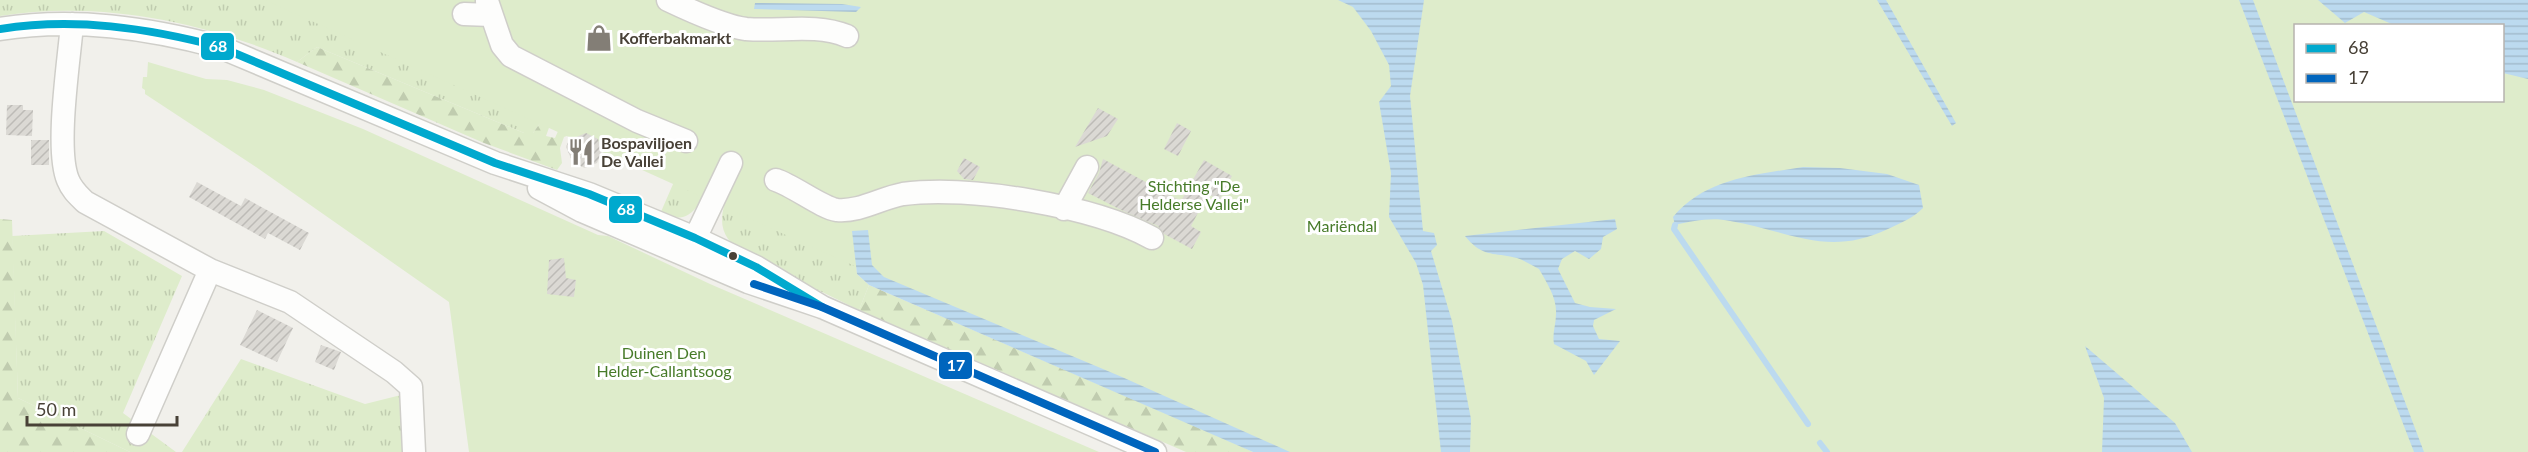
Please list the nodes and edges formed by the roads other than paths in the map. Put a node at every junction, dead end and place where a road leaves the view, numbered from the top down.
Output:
1 (668, 0) edge
2 (489, 8) edge
3 (464, 14) dead end
4 (72, 24) junction
5 (0, 30) edge
6 (847, 36) dead end
7 (686, 141) dead end
8 (731, 163) dead end
9 (1088, 167) dead end
10 (776, 180) dead end
11 (1064, 208) junction
12 (1152, 238) dead end
13 (691, 247) junction
14 (210, 270) junction
15 (138, 434) dead end
16 (414, 452) edge
17 (1155, 452) edge

1 - 6 street
2 - 3 street
2 - 7 street
4 - 5 street
4 - 13 street
4 - 14 street
8 - 13 street
9 - 11 street
10 - 11 street
11 - 12 street
13 - 17 street
14 - 15 street
14 - 16 street

